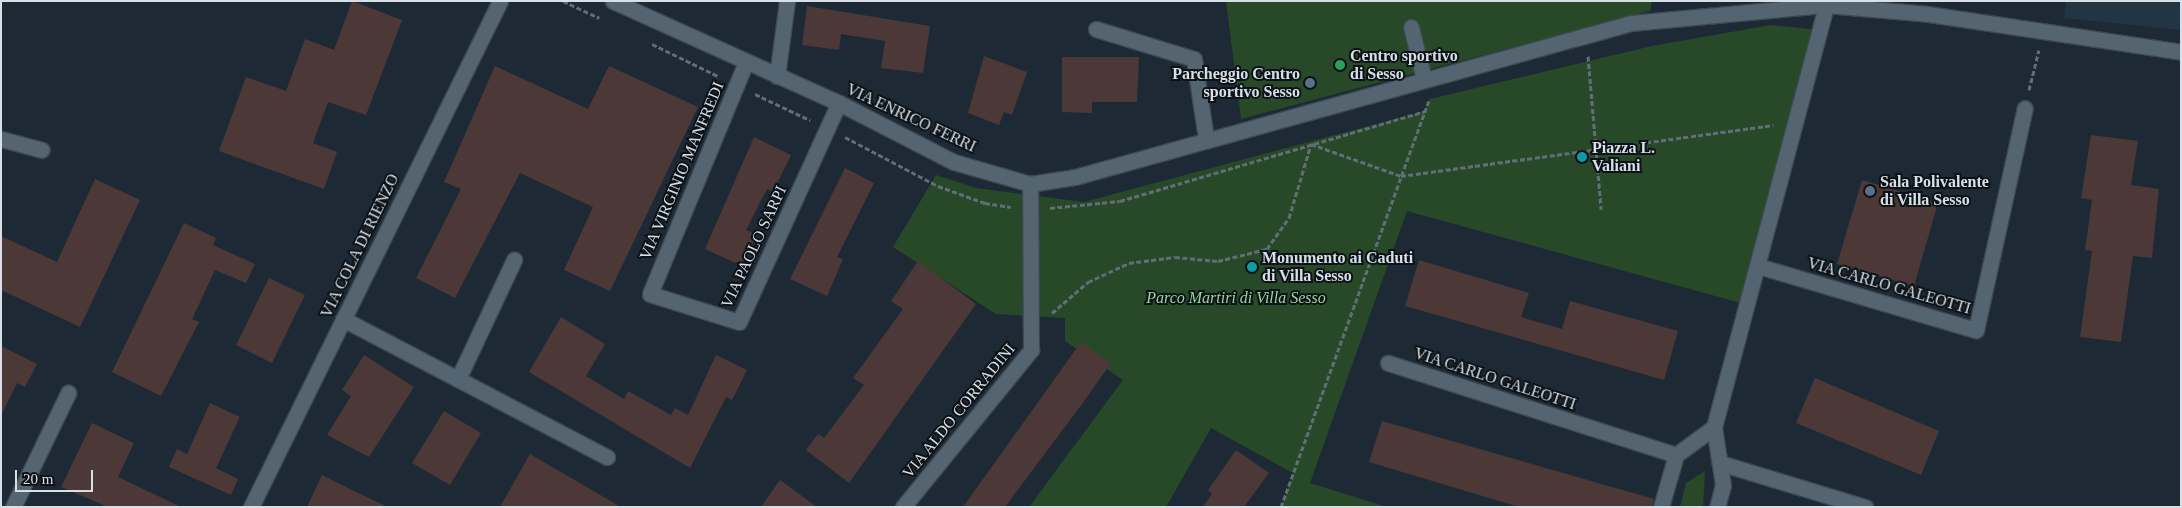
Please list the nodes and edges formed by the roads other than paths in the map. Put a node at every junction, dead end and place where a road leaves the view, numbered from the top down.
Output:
1 (500, 1) edge
2 (612, 1) edge
3 (787, 1) edge
4 (1826, 4) junction
5 (1411, 27) dead end
6 (1096, 28) dead end
7 (2181, 52) edge
8 (746, 62) junction
9 (777, 76) junction
10 (1424, 79) junction
11 (839, 103) junction
12 (2025, 108) road end
13 (1206, 138) junction
14 (1, 139) edge
15 (42, 150) dead end
16 (1030, 184) junction
17 (514, 260) dead end
18 (1758, 266) junction
19 (650, 294) joint
20 (344, 319) junction
21 (1388, 363) dead end
22 (458, 379) junction
23 (68, 393) dead end
24 (1714, 428) junction
25 (1676, 455) junction
26 (607, 457) dead end
27 (1720, 464) junction
28 (13, 507) edge
29 (251, 507) edge
30 (903, 507) edge
31 (1661, 507) edge
32 (1717, 507) edge
33 (1865, 507) edge

1 - 20 street, VIA COLA DI RIENZO
2 - 8 street, VIA ENRICO FERRI
3 - 9 street
4 - 7 street, VIA ENRICO FERRI
4 - 10 street, VIA ENRICO FERRI
4 - 18 street
5 - 10 street
6 - 13 street
8 - 9 street, VIA ENRICO FERRI
8 - 19 street, VIA VIRGINIO MANFREDI
9 - 11 street, VIA ENRICO FERRI
10 - 13 street, VIA ENRICO FERRI
11 - 16 street, VIA ENRICO FERRI
11 - 19 street, VIA PAOLO SARPI
12 - 18 street, VIA CARLO GALEOTTI
13 - 16 street, VIA ENRICO FERRI
14 - 15 street
16 - 30 street, VIA ALDO CORRADINI
17 - 22 street
18 - 24 street
20 - 22 street
20 - 29 street, VIA COLA DI RIENZO
21 - 25 street, VIA CARLO GALEOTTI
22 - 26 street
23 - 28 street
24 - 25 street
24 - 27 street
25 - 31 street
27 - 32 street
27 - 33 street

